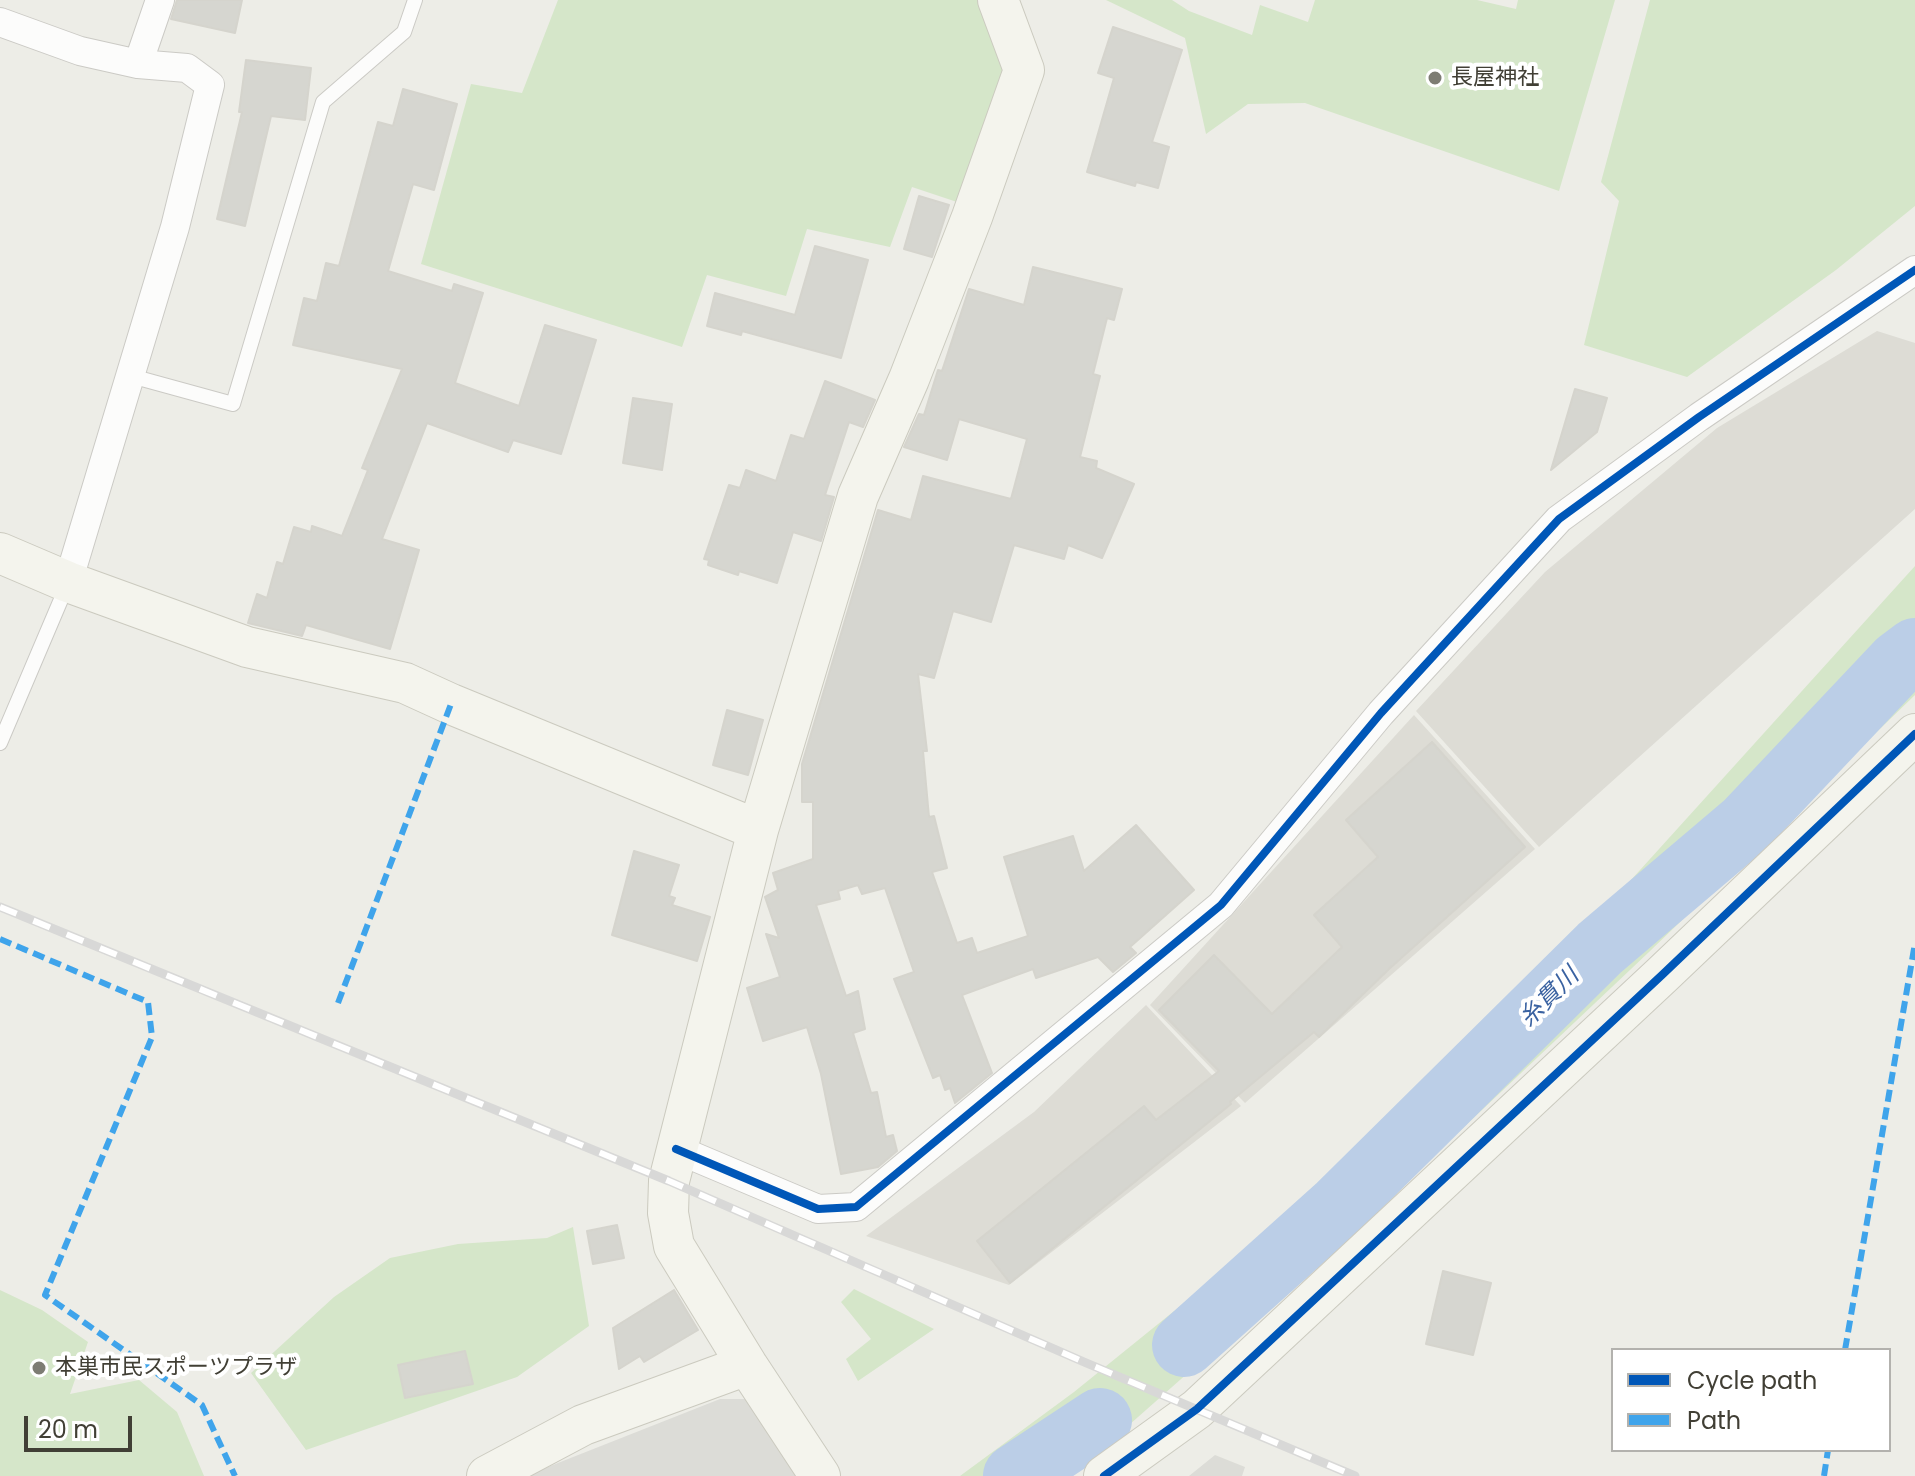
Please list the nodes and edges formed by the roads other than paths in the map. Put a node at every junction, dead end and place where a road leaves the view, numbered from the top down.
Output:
1 (160, 0) edge
2 (415, 0) edge
3 (998, 0) edge
4 (0, 22) edge
5 (138, 64) junction
6 (1915, 270) edge
7 (131, 376) junction
8 (0, 553) edge
9 (68, 582) junction
10 (1915, 734) edge
11 (0, 743) edge
12 (758, 830) junction
13 (676, 1149) junction
14 (747, 1365) junction
15 (487, 1476) edge
16 (820, 1476) edge
17 (1104, 1476) edge

1 - 5 street
2 - 7 lane
3 - 12 street
4 - 5 street
5 - 7 street
6 - 13 street
7 - 9 street
8 - 9 street
9 - 11 lane
9 - 12 street
10 - 17 street
12 - 13 street
13 - 14 street
14 - 15 street
14 - 16 street

